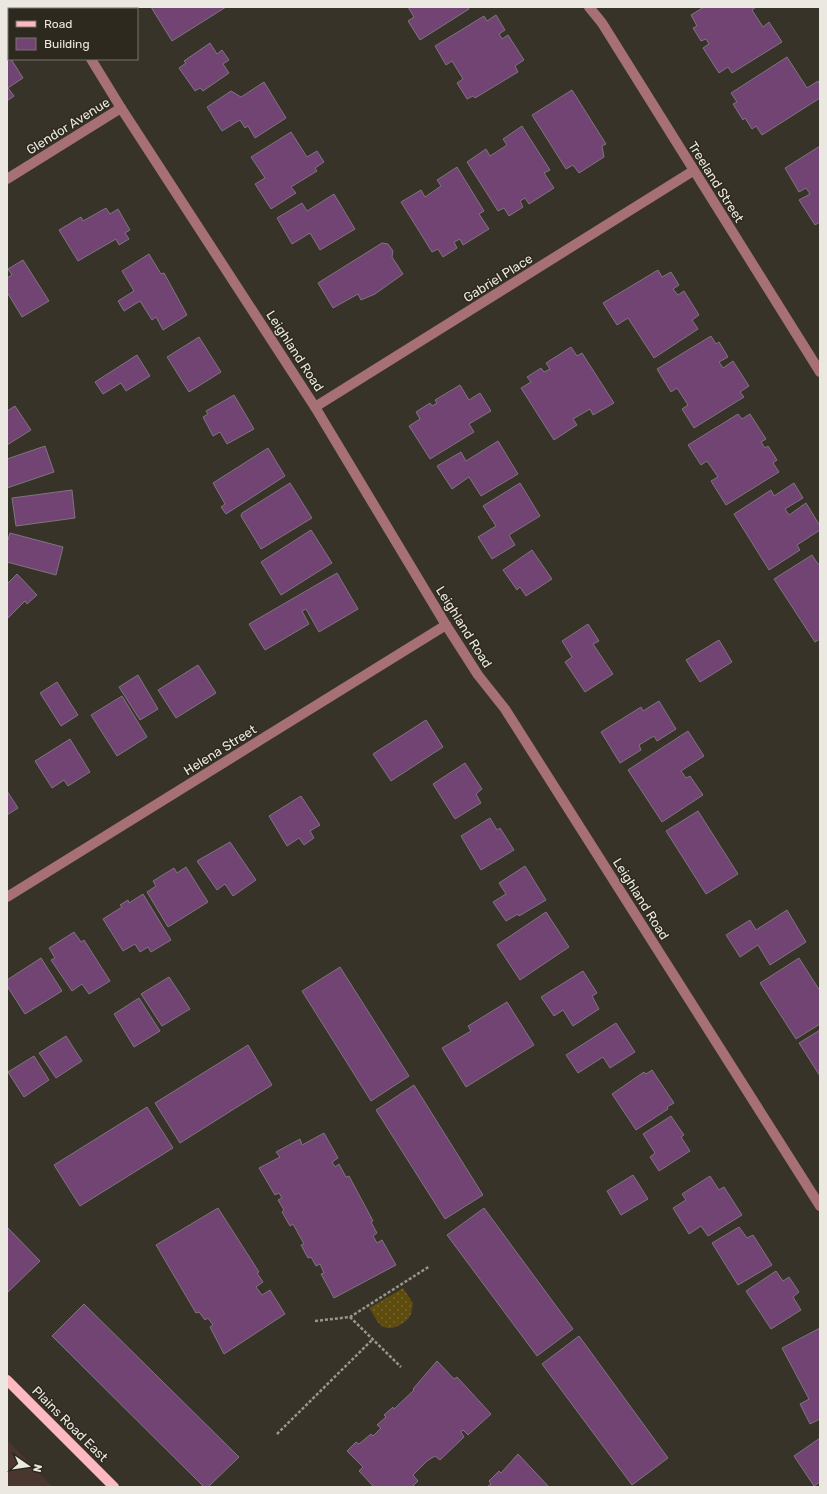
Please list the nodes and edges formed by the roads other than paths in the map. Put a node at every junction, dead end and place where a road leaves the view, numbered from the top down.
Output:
1 (589, 7) edge
2 (93, 60) edge
3 (122, 108) junction
4 (694, 171) junction
5 (7, 178) edge
6 (820, 372) edge
7 (315, 407) junction
8 (446, 625) junction
9 (7, 897) edge
10 (820, 1206) edge
11 (7, 1380) edge
12 (114, 1487) edge

1 - 4 street, Treeland Street
2 - 3 street, Leighland Road
3 - 5 street, Glendor Avenue
3 - 7 street, Leighland Road
4 - 6 street, Treeland Street
4 - 7 street, Gabriel Place
7 - 8 street, Leighland Road
8 - 9 street, Helena Street
8 - 10 street, Leighland Road
11 - 12 main road, Plains Road East

